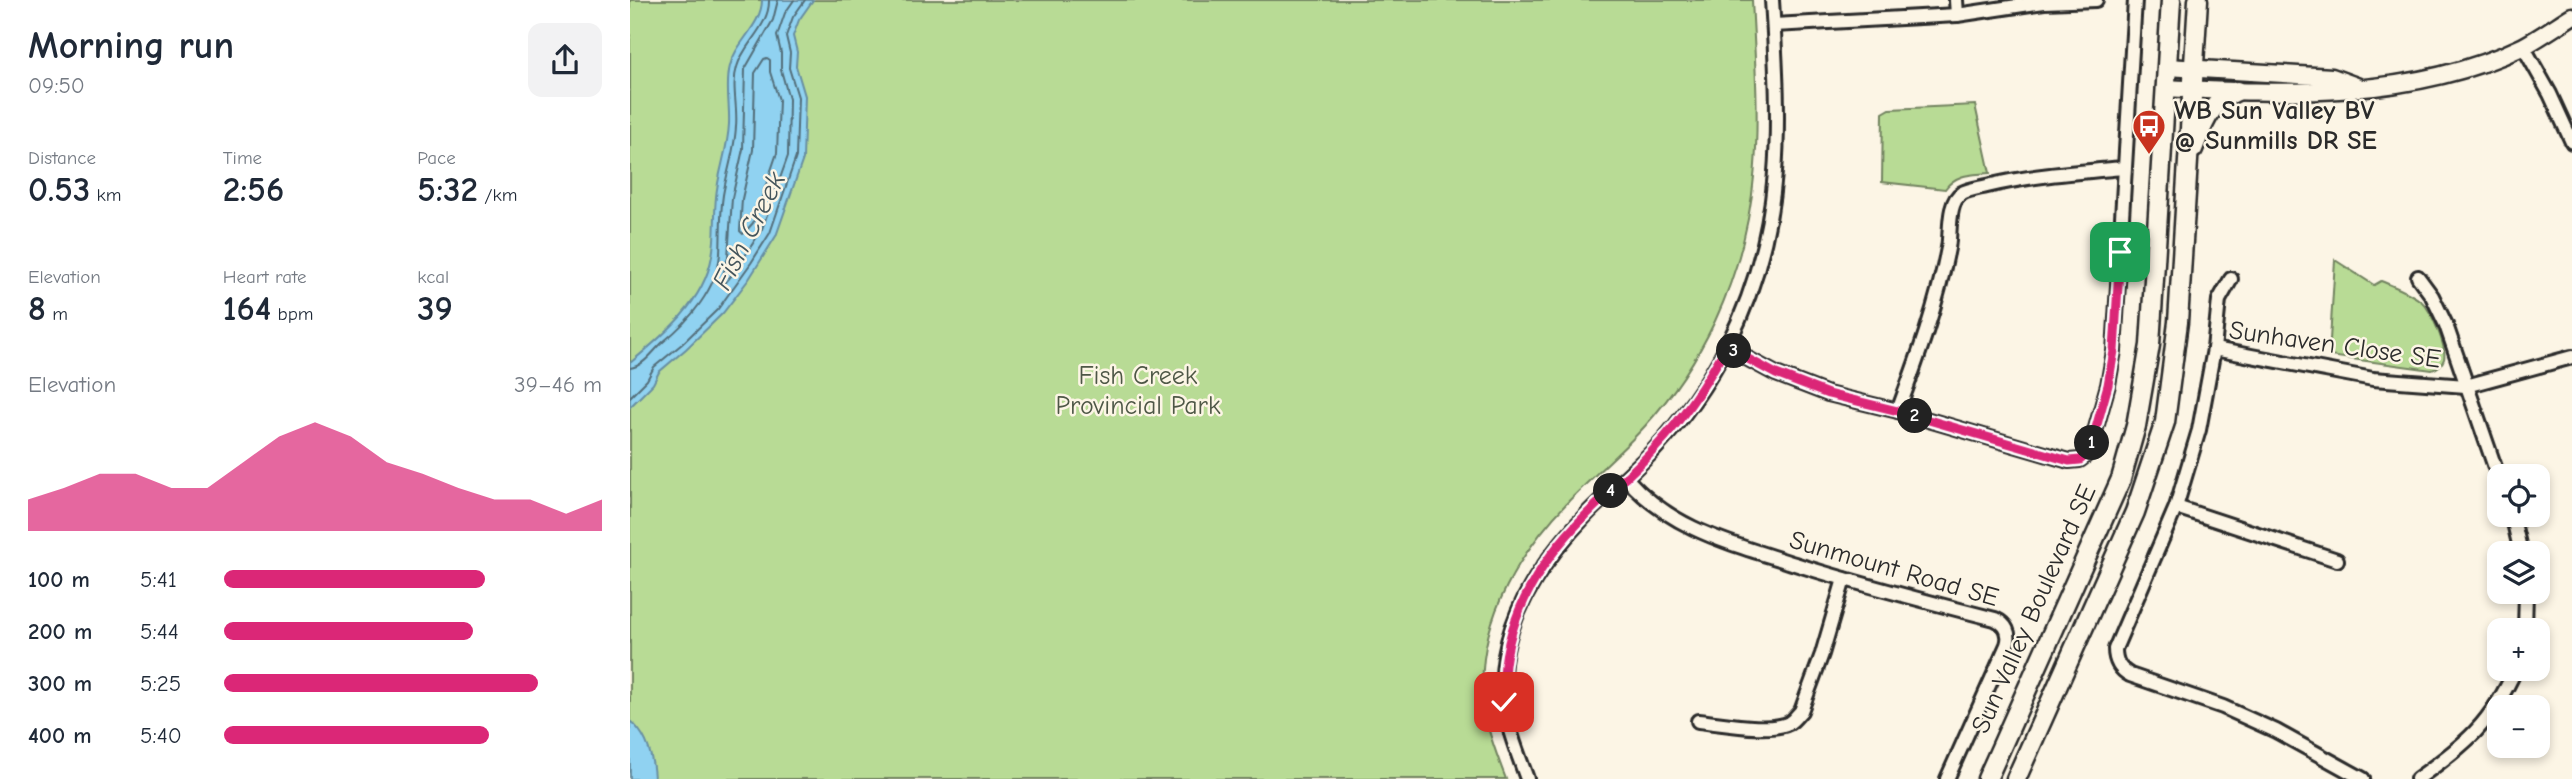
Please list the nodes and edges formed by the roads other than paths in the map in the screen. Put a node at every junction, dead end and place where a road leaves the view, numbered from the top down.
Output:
1 (1772, 0) edge
2 (1956, 0) edge
3 (2096, 0) edge
4 (2135, 0) edge
5 (2171, 0) edge
6 (2197, 0) edge
7 (1957, 15) junction
8 (2572, 16) edge
9 (1774, 25) junction
10 (2523, 46) junction
11 (2167, 67) junction
12 (2193, 69) junction
13 (2360, 87) junction
14 (2165, 88) junction
15 (2192, 89) junction
16 (2237, 92) junction
17 (2572, 142) edge
18 (2188, 162) junction
19 (2124, 169) junction
20 (2418, 277) dead end
21 (2231, 279) dead end
22 (1726, 347) junction
23 (2214, 349) junction
24 (2572, 358) edge
25 (2466, 386) junction
26 (1898, 411) junction
27 (2494, 464) edge
28 (1626, 478) junction
29 (2176, 507) junction
30 (2337, 560) dead end
31 (1844, 579) junction
32 (2510, 681) edge
33 (1698, 721) dead end
34 (1527, 779) edge
35 (1947, 779) edge
36 (1987, 779) edge
37 (2016, 779) edge
38 (2363, 779) edge
39 (2417, 779) edge

1 - 9 street
2 - 7 street
3 - 7 street
4 - 19 street
5 - 11 main road, Sun Valley Boulevard SE
6 - 12 main road, Sun Valley Boulevard SE
7 - 9 street
8 - 10 street
9 - 22 street
10 - 13 street
10 - 17 street
11 - 12 street
11 - 14 main road, Sun Valley Boulevard SE
12 - 13 street
12 - 15 main road, Sun Valley Boulevard SE
13 - 16 street
14 - 15 street
14 - 36 main road, Sun Valley Boulevard SE
15 - 16 street
15 - 18 main road, Sun Valley Boulevard SE
16 - 18 main road
18 - 37 main road, Sun Valley Boulevard SE
19 - 26 street
19 - 26 street
20 - 25 street
21 - 23 street
22 - 26 street
22 - 28 street
23 - 25 street, Sunhaven Close SE
23 - 29 street, Sunhaven Close SE
24 - 25 street, Sunhaven Close SE
25 - 27 street, Sunhaven Close SE
28 - 31 street, Sunmount Road SE
28 - 34 street
29 - 30 street
29 - 38 street, Sunhaven Close SE
31 - 33 street
31 - 35 street, Sunmount Road SE
32 - 39 street

